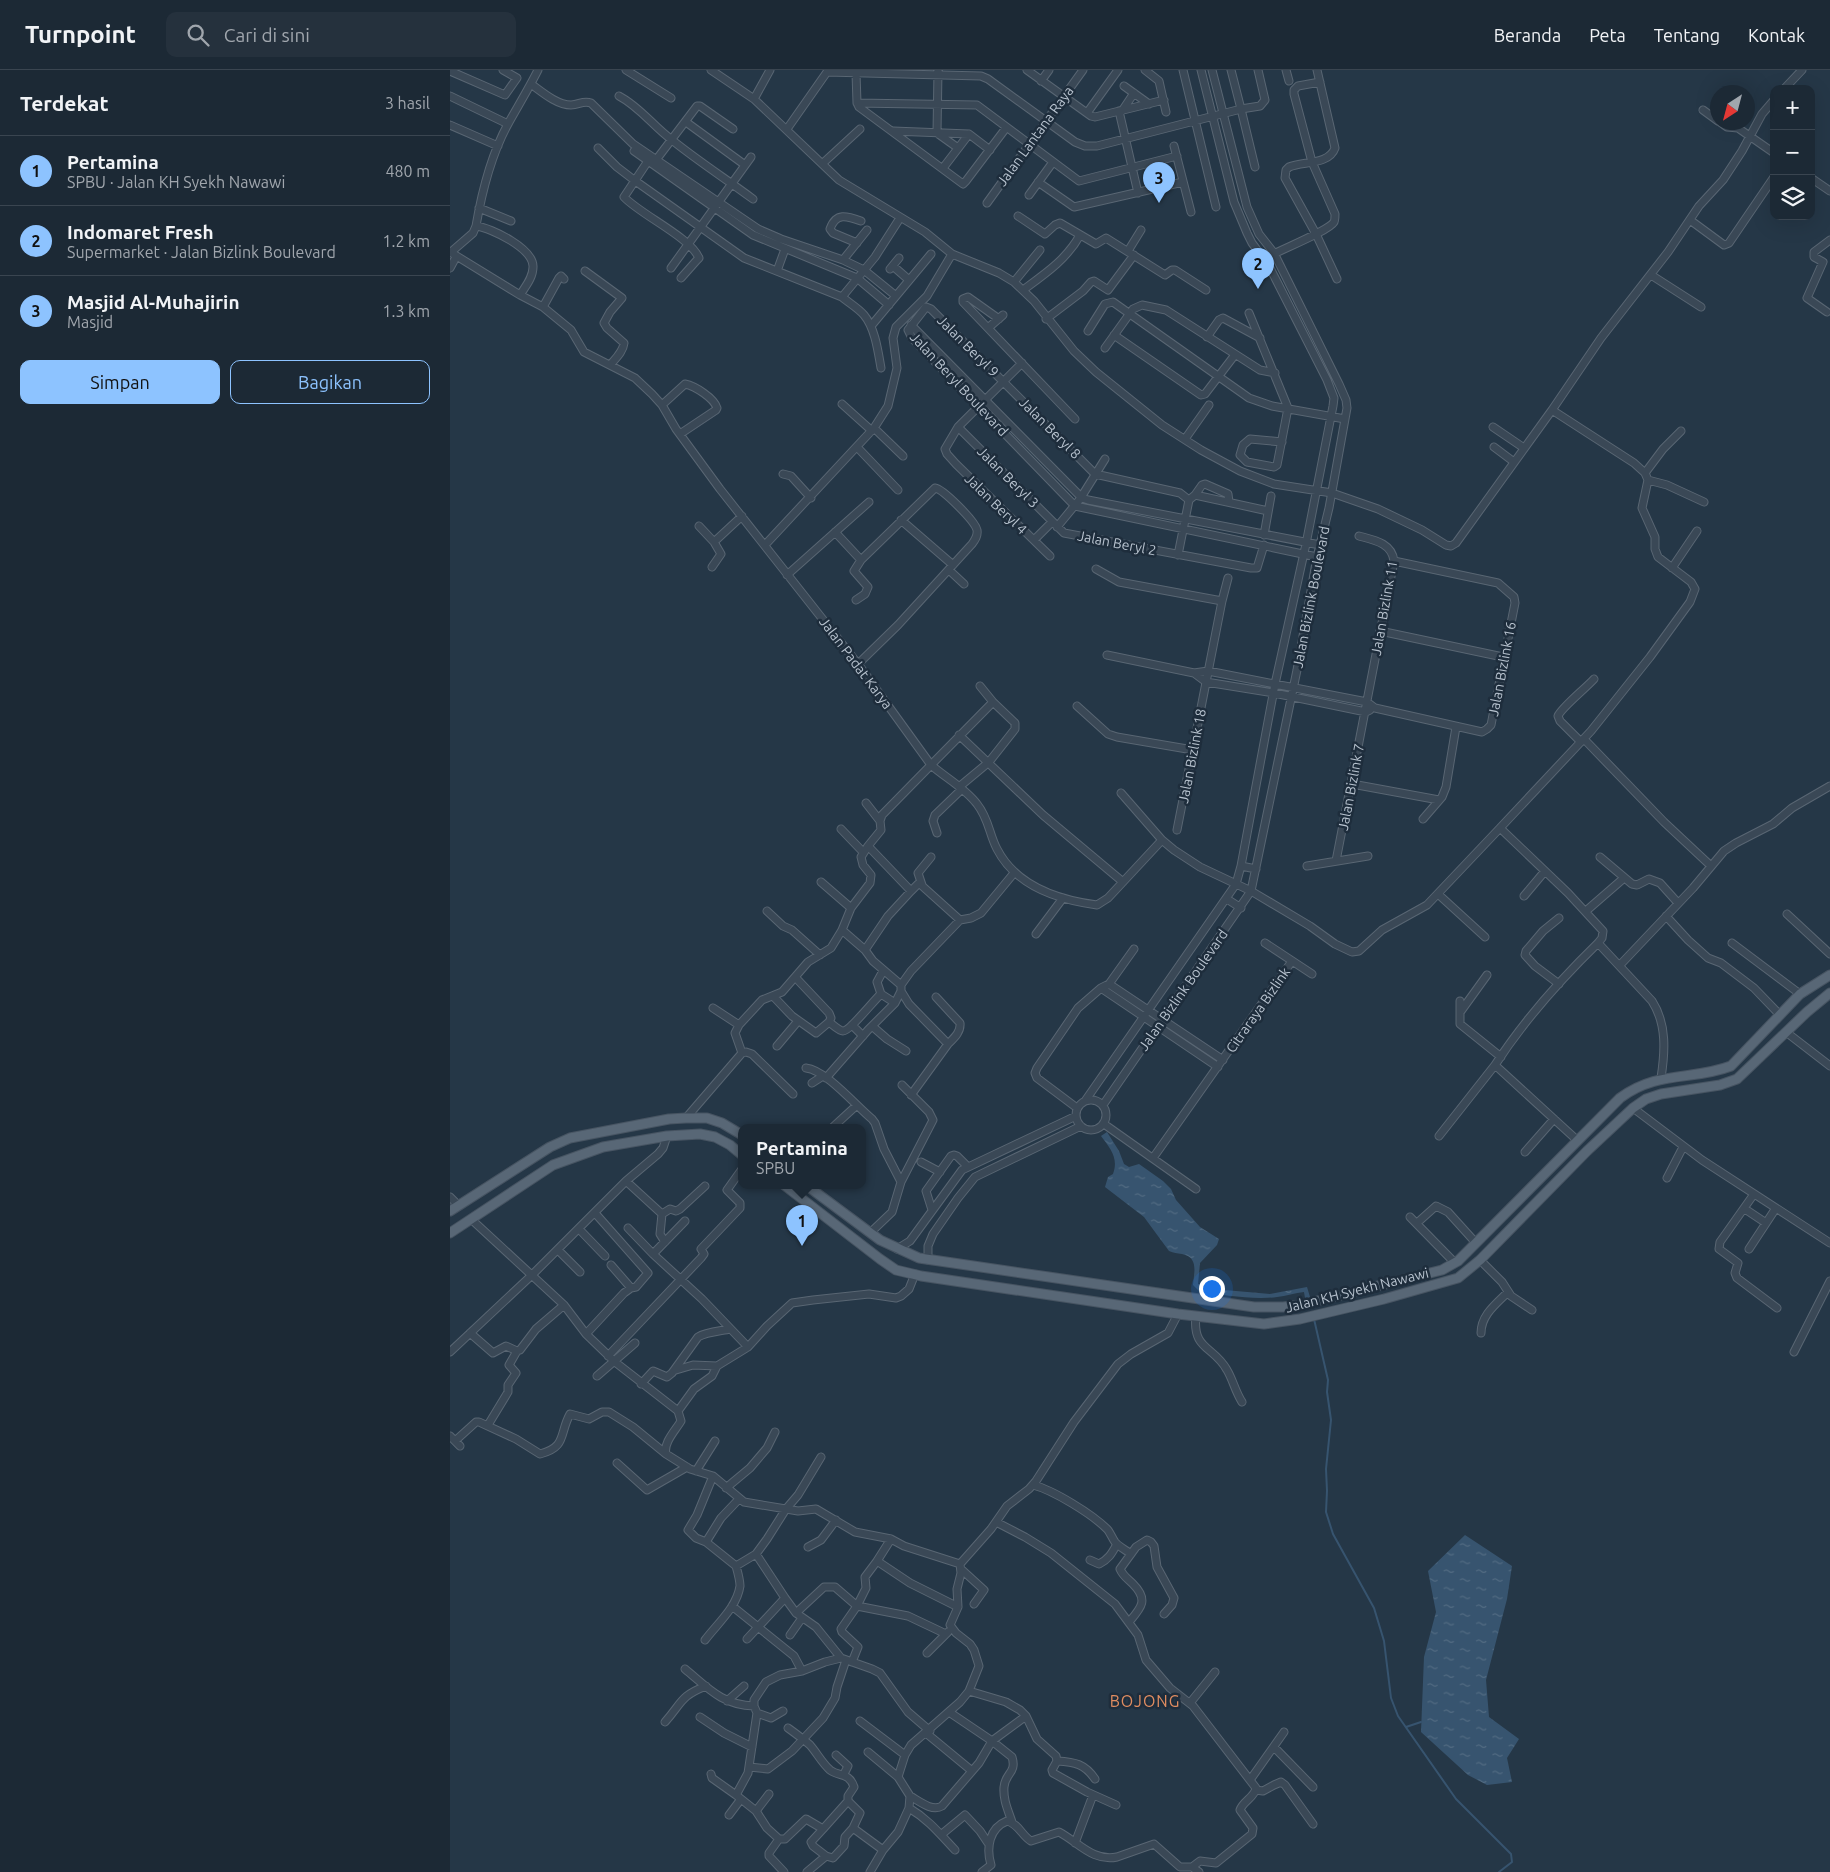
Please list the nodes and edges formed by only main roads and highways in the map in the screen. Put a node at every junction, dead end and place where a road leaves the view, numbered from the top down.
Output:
1 (1830, 975) edge
2 (1830, 993) edge
3 (738, 1132) edge
4 (738, 1152) edge
5 (1554, 1166) junction
6 (1562, 1175) junction
7 (789, 1189) edge
8 (811, 1189) edge
9 (450, 1211) edge
10 (450, 1233) edge

1 - 5 main road, Jalan KH Syekh Nawawi
2 - 6 main road, Jalan KH Syekh Nawawi
3 - 9 main road
4 - 10 main road
5 - 6 main road
5 - 8 main road, Jalan KH Syekh Nawawi
6 - 7 main road, Jalan KH Syekh Nawawi

